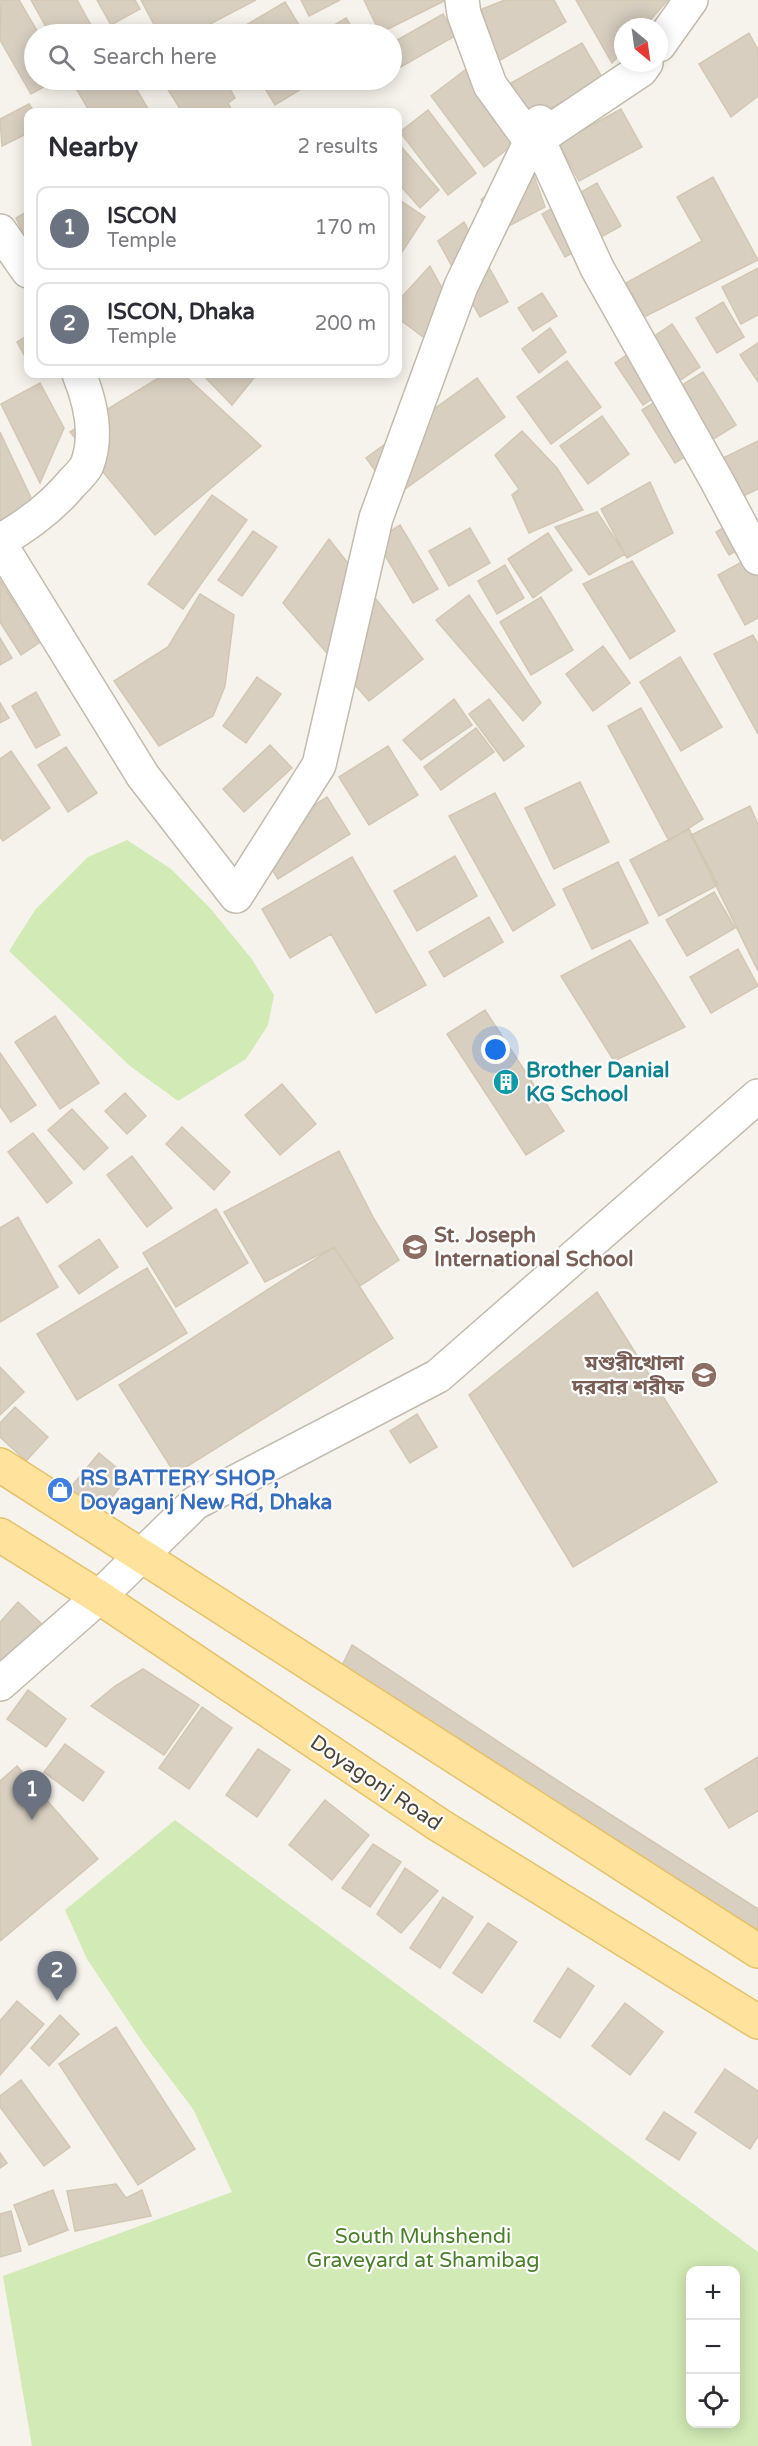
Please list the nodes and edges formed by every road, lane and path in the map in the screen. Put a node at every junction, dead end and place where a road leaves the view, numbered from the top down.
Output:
1 (462, 0) edge
2 (691, 0) edge
3 (668, 32) edge
4 (638, 72) edge
5 (539, 130) junction
6 (0, 231) edge
7 (24, 265) edge
8 (80, 378) edge
9 (0, 542) edge
10 (758, 558) edge
11 (758, 1096) edge
12 (0, 1465) edge
13 (0, 1535) edge
14 (141, 1555) junction
15 (99, 1597) junction
16 (0, 1684) edge
17 (758, 1951) edge
18 (758, 2022) edge

1 - 5 street
2 - 3 street
4 - 5 street
5 - 9 street
5 - 10 street
6 - 7 street
8 - 9 street
11 - 14 street
12 - 14 main road
13 - 15 main road, Doyagonj Road
14 - 15 street
14 - 17 main road
15 - 16 street
15 - 18 main road, Doyagonj Road

